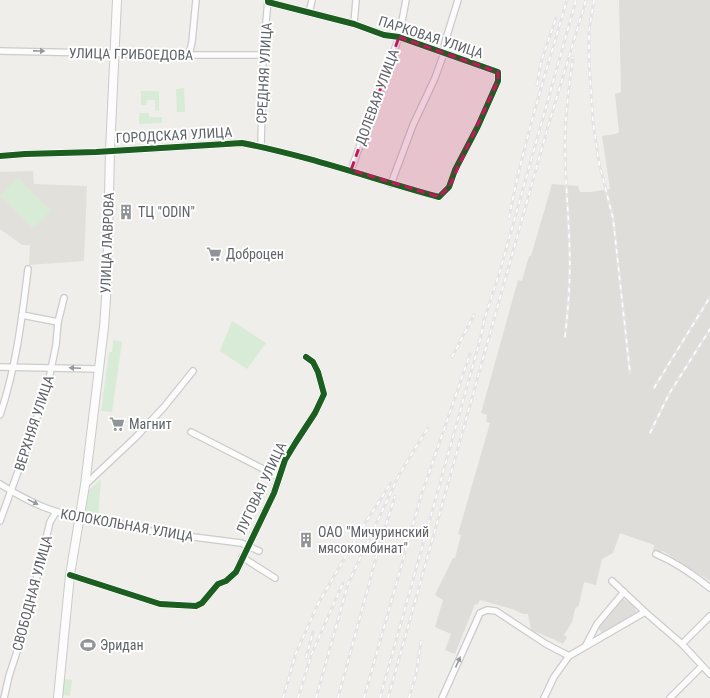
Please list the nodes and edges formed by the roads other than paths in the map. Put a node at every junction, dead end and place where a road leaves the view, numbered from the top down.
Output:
1 (117, 0) edge
2 (196, 0) edge
3 (312, 0) edge
4 (356, 0) edge
5 (406, 0) edge
6 (458, 0) edge
7 (268, 1) edge
8 (309, 13) junction
9 (354, 24) junction
10 (399, 36) junction
11 (0, 51) edge
12 (114, 53) junction
13 (444, 53) junction
14 (189, 55) junction
15 (263, 56) junction
16 (261, 147) junction
17 (110, 151) junction
18 (0, 156) edge
19 (351, 170) junction
20 (391, 184) junction
21 (439, 197) joint
22 (28, 269) dead end
23 (64, 298) dead end
24 (22, 315) junction
25 (58, 322) junction
26 (306, 357) dead end
27 (0, 367) edge
28 (13, 368) junction
29 (51, 368) junction
30 (98, 369) junction
31 (192, 371) dead end
32 (0, 415) edge
33 (191, 432) dead end
34 (279, 477) junction
35 (0, 484) edge
36 (85, 485) junction
37 (11, 491) junction
38 (56, 512) junction
39 (79, 517) junction
40 (0, 521) edge
41 (248, 546) junction
42 (259, 551) dead end
43 (656, 554) dead end
44 (242, 557) junction
45 (70, 575) junction
46 (275, 578) dead end
47 (612, 581) dead end
48 (710, 588) edge
49 (624, 592) junction
50 (645, 612) junction
51 (710, 616) edge
52 (682, 644) junction
53 (585, 647) junction
54 (570, 656) junction
55 (702, 666) junction
56 (710, 674) edge
57 (546, 697) edge
58 (4, 698) edge
59 (58, 698) edge
60 (442, 698) edge
61 (670, 698) edge

1 - 12 main road, УЛИЦА ЛАВРОВА
2 - 14 street
3 - 8 street
4 - 9 street
5 - 10 street, ДОЛЕВАЯ УЛИЦА
6 - 13 street
7 - 8 street, ПАРКОВАЯ УЛИЦА
7 - 15 street, СРЕДНЯЯ УЛИЦА
8 - 9 street, ПАРКОВАЯ УЛИЦА
9 - 10 street, ПАРКОВАЯ УЛИЦА
10 - 13 street, ПАРКОВАЯ УЛИЦА
10 - 19 street, ДОЛЕВАЯ УЛИЦА
11 -> 12 street, УЛИЦА ГРИБОЕДОВА
12 - 14 street, УЛИЦА ГРИБОЕДОВА
12 - 17 main road, УЛИЦА ЛАВРОВА
13 - 20 street
13 - 21 street, ПАРКОВАЯ УЛИЦА
14 - 15 street, УЛИЦА ГРИБОЕДОВА
15 - 16 street, СРЕДНЯЯ УЛИЦА
16 - 17 street, ГОРОДСКАЯ УЛИЦА
16 - 19 street, ГОРОДСКАЯ УЛИЦА
17 - 18 street, ГОРОДСКАЯ УЛИЦА
17 - 30 main road, УЛИЦА ЛАВРОВА
19 - 20 street, ГОРОДСКАЯ УЛИЦА
20 - 21 street, ГОРОДСКАЯ УЛИЦА
22 - 24 street
23 - 25 street, ВЕРХНЯЯ УЛИЦА
24 - 25 street
24 - 28 street
25 - 29 street, ВЕРХНЯЯ УЛИЦА
26 - 34 street, ЛУГОВАЯ УЛИЦА
27 - 28 street
28 - 29 street
28 - 32 street
30 -> 29 street
29 - 37 street, ВЕРХНЯЯ УЛИЦА
30 - 36 main road, УЛИЦА ЛАВРОВА
31 - 36 street
33 - 34 street, ЛУГОВАЯ УЛИЦА
34 - 41 street, ЛУГОВАЯ УЛИЦА
35 - 37 street, КОЛОКОЛЬНАЯ УЛИЦА
36 - 39 main road, УЛИЦА ЛАВРОВА
37 -> 38 street, КОЛОКОЛЬНАЯ УЛИЦА
37 - 40 street, ВЕРХНЯЯ УЛИЦА
38 - 39 street, КОЛОКОЛЬНАЯ УЛИЦА
38 - 58 street, СВОБОДНАЯ УЛИЦА
39 - 41 street, КОЛОКОЛЬНАЯ УЛИЦА
39 - 45 main road, УЛИЦА ЛАВРОВА
41 - 42 street, КОЛОКОЛЬНАЯ УЛИЦА
41 - 44 street, ЛУГОВАЯ УЛИЦА
43 - 48 street
44 - 45 street, ЛУГОВАЯ УЛИЦА
44 - 46 street
45 - 59 main road, УЛИЦА ЛАВРОВА
47 - 49 street
49 - 50 street
49 - 53 street
50 - 52 street
50 - 53 street
51 - 52 street
52 - 55 street
53 - 54 street
54 - 57 street
60 -> 54 street
55 - 56 street
55 - 61 street

